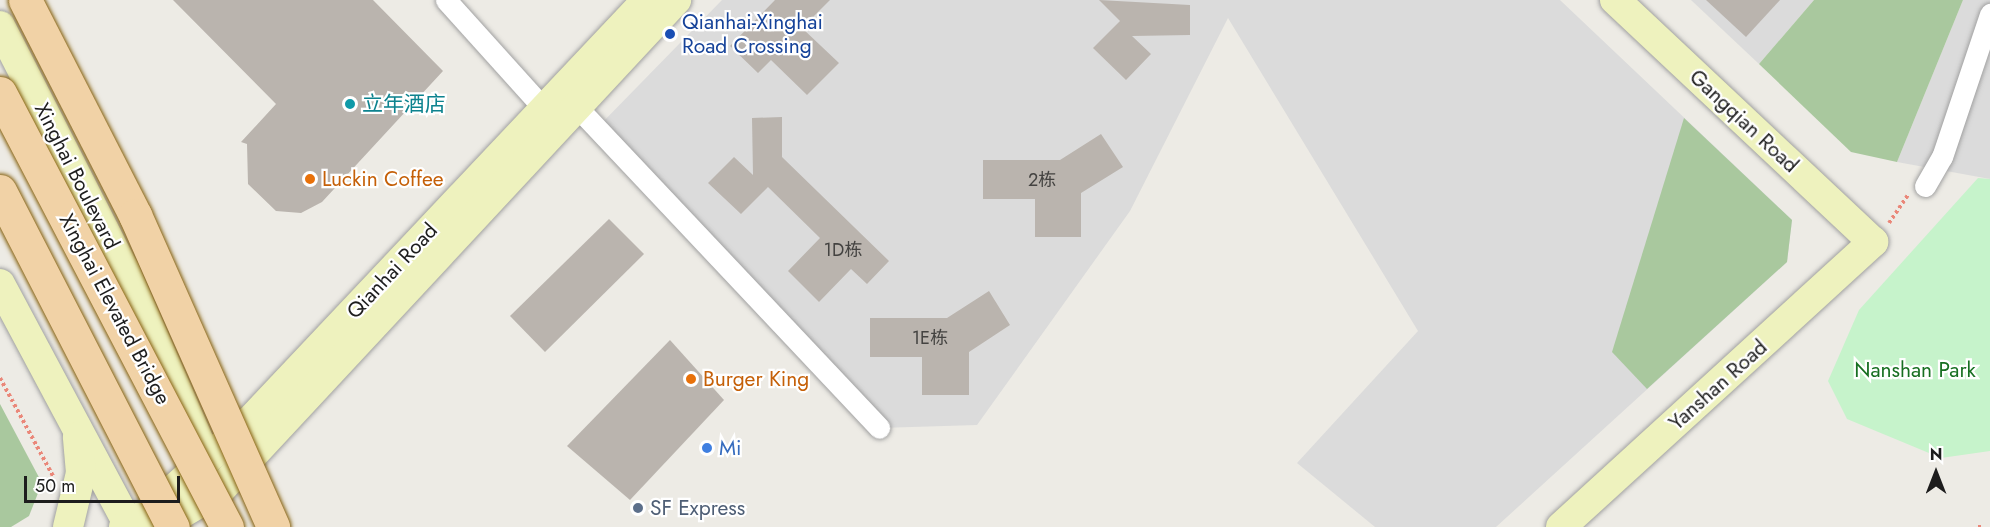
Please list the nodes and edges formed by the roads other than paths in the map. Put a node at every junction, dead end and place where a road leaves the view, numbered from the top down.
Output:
1 (25, 0) edge
2 (446, 0) edge
3 (647, 0) edge
4 (676, 0) edge
5 (1615, 0) edge
6 (1990, 14) edge
7 (0, 27) edge
8 (0, 93) edge
9 (576, 106) junction
10 (544, 109) junction
11 (1917, 190) road end
12 (0, 191) edge
13 (1873, 242) joint
14 (0, 284) edge
15 (75, 422) junction
16 (879, 428) dead end
17 (207, 461) junction
18 (219, 491) junction
19 (135, 526) edge
20 (68, 527) edge
21 (173, 527) edge
22 (227, 527) edge
23 (233, 527) edge
24 (273, 527) edge
25 (1562, 527) edge

1 - 24 main road, bridge
2 - 10 street
3 - 10 street, Qianhai Road
4 - 9 street, Qianhai Road
5 - 13 street, Gangqian Road
6 - 11 street
7 - 17 street, Xinghai Boulevard
8 - 22 main road, Xinghai Elevated Bridge, bridge
9 - 16 street
9 - 18 street, Qianhai Road
10 - 17 street, Qianhai Road
12 - 21 main road, bridge
13 - 25 street, Yanshan Road
14 - 15 street
15 - 19 street
15 - 20 street
17 - 18 street, Xinghai Boulevard
17 - 19 street, Qianhai Road
18 - 19 street, Qianhai Road
18 - 23 street, Xinghai Boulevard

